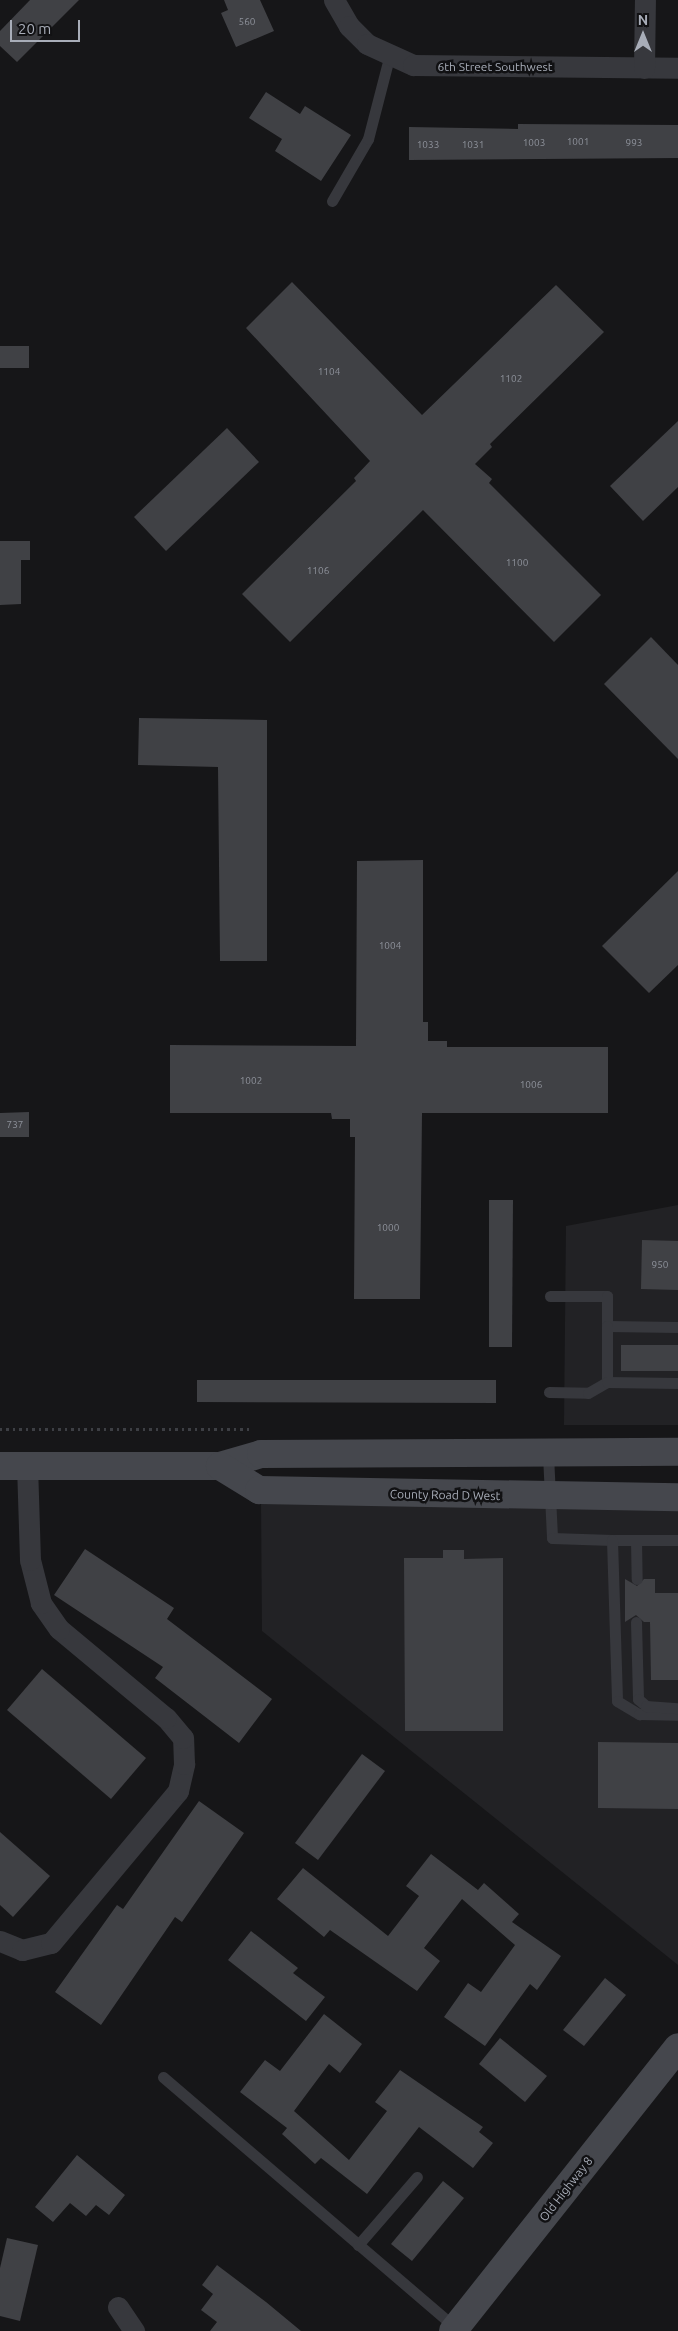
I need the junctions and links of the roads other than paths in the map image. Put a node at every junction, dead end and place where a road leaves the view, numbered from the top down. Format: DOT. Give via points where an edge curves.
graph roads {
  1 [pos="645,0"];
  2 [pos="334,2"];
  3 [pos="389,58"];
  4 [pos="644,68"];
  5 [pos="678,68"];
  6 [pos="332,201"];
  7 [pos="550,1296"];
  8 [pos="607,1326"];
  9 [pos="678,1327"];
  10 [pos="607,1382"];
  11 [pos="678,1383"];
  12 [pos="549,1392"];
  13 [pos="678,1452"];
  14 [pos="548,1455"];
  15 [pos="0,1466"];
  16 [pos="27,1466"];
  17 [pos="220,1466"];
  18 [pos="678,1497"];
  19 [pos="551,1498"];
  20 [pos="612,1540"];
  21 [pos="636,1540"];
  22 [pos="678,1540"];
  23 [pos="637,1579"];
  24 [pos="636,1622"];
  25 [pos="678,1708"];
  26 [pos="678,1715"];
  27 [pos="0,1940"];
  28 [pos="678,2047"];
  29 [pos="163,2077"];
  30 [pos="416,2177"];
  31 [pos="358,2245"];
  32 [pos="118,2307"];
  33 [pos="457,2330"];
  34 [pos="134,2331"];
  1 -- 4 [label="street"];
  2 -- 3 [label="street, 6th Street Southwest" via="355,32"];
  3 -- 4 [label="street, 6th Street Southwest" via="413,65 440,67"];
  3 -- 6 [label="lane" via="368,139"];
  4 -- 5 [label="street, 6th Street Southwest"];
  7 -- 8 [label="lane" via="607,1296"];
  8 -- 9 [label="lane"];
  8 -- 10 [label="lane"];
  10 -- 11 [label="lane"];
  10 -- 12 [label="lane" via="588,1393"];
  13 -- 14 [label="main road"];
  14 -- 17 [label="main road" via="261,1454"];
  14 -- 19 [label="lane"];
  15 -- 16 [label="main road"];
  16 -- 17 [label="main road"];
  16 -- 27 [label="street" via="30,1560 41,1602 59,1629 166,1718 183,1738 184,1764 178,1791 51,1944 22,1950"];
  17 -- 19 [label="main road, County Road D West" via="259,1490"];
  18 -- 19 [label="main road, County Road D West"];
  19 -- 20 [label="lane" via="552,1538"];
  20 -- 21 [label="lane"];
  20 -- 26 [label="lane" via="617,1701 639,1714"];
  21 -- 22 [label="lane"];
  21 -- 23 [label="lane"];
  24 -- 25 [label="lane" via="638,1699 646,1706"];
  28 -- 33 [label="main road, Old Highway 8"];
  29 -- 31 [label="lane"];
  30 -- 31 [label="lane"];
  31 -- 33 [label="lane"];
  32 -- 34 [label="street"];
}
